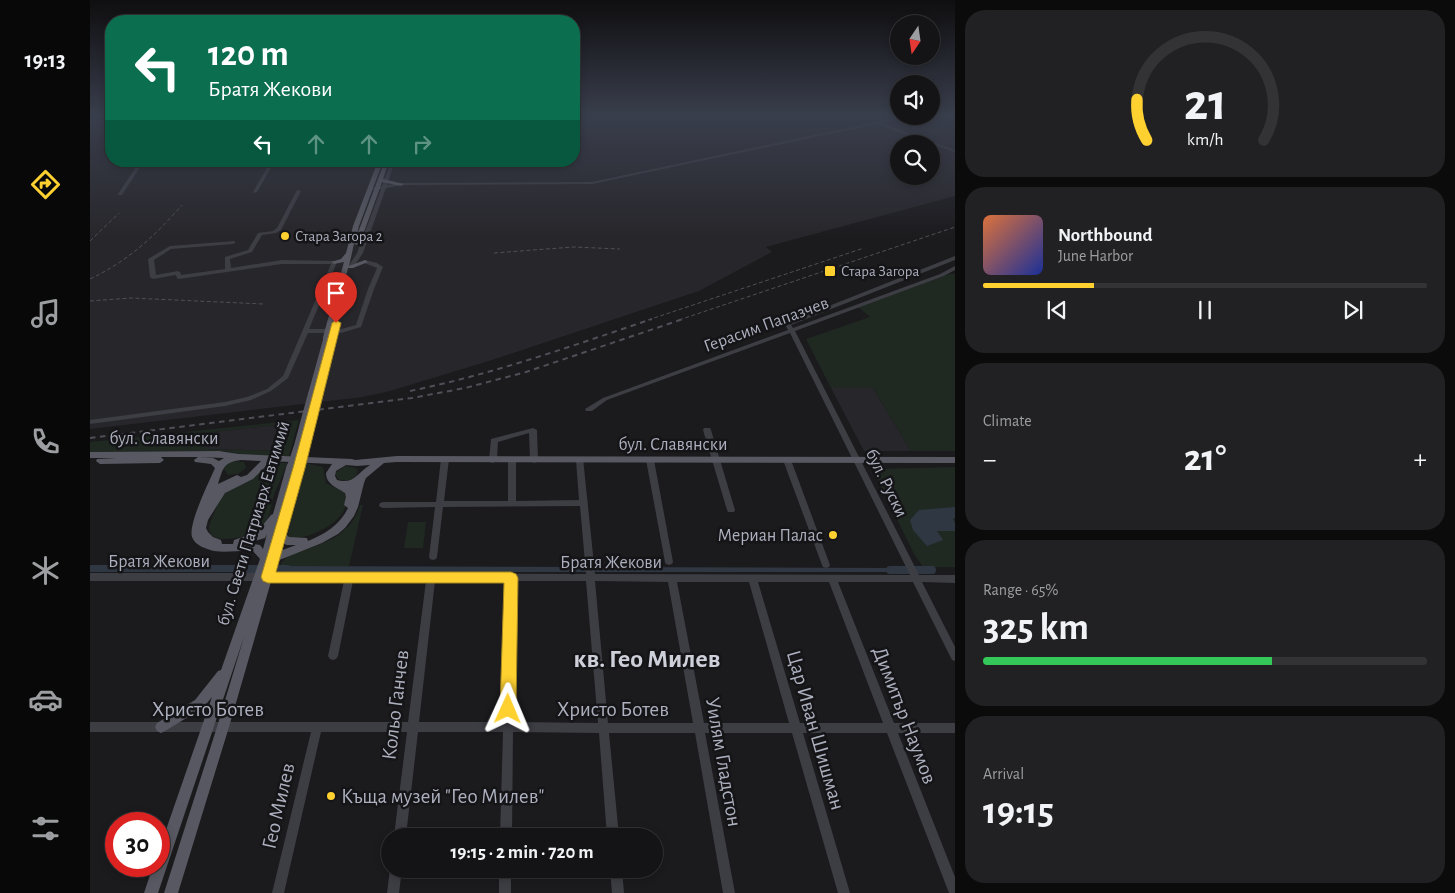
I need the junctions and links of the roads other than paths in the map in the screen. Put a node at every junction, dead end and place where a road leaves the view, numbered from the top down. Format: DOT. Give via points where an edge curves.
graph roads {
  1 [pos="722,156"];
  2 [pos="138,167"];
  3 [pos="270,167"];
  4 [pos="378,167"];
  5 [pos="386,167"];
  6 [pos="390,167"];
  7 [pos="383,183"];
  8 [pos="401,184"];
  9 [pos="369,189"];
  10 [pos="377,189"];
  11 [pos="299,191"];
  12 [pos="256,192"];
  13 [pos="120,194"];
  14 [pos="233,242"];
  15 [pos="349,253"];
  16 [pos="360,253"];
  17 [pos="955,258"];
  18 [pos="334,262"];
  19 [pos="365,262"];
  20 [pos="349,267"];
  21 [pos="955,267"];
  22 [pos="228,269"];
  23 [pos="930,269"];
  24 [pos="955,272"];
  25 [pos="942,275"];
  26 [pos="790,327"];
  27 [pos="305,331"];
  28 [pos="589,409"];
  29 [pos="90,422"];
  30 [pos="707,430"];
  31 [pos="90,455"];
  32 [pos="243,457"];
  33 [pos="276,459"];
  34 [pos="390,459"];
  35 [pos="445,459"];
  36 [pos="316,460"];
  37 [pos="493,460"];
  38 [pos="512,460"];
  39 [pos="534,460"];
  40 [pos="580,460"];
  41 [pos="650,460"];
  42 [pos="716,460"];
  43 [pos="787,460"];
  44 [pos="857,460"];
  45 [pos="955,460"];
  46 [pos="90,461"];
  47 [pos="265,462"];
  48 [pos="354,463"];
  49 [pos="295,468"];
  50 [pos="218,470"];
  51 [pos="331,470"];
  52 [pos="250,471"];
  53 [pos="361,476"];
  54 [pos="237,478"];
  55 [pos="338,484"];
  56 [pos="584,503"];
  57 [pos="282,504"];
  58 [pos="383,504"];
  59 [pos="439,504"];
  60 [pos="512,504"];
  61 [pos="731,510"];
  62 [pos="203,520"];
  63 [pos="280,535"];
  64 [pos="433,557"];
  65 [pos="669,562"];
  66 [pos="826,565"];
  67 [pos="266,567"];
  68 [pos="590,572"];
  69 [pos="90,577"];
  70 [pos="350,577"];
  71 [pos="431,578"];
  72 [pos="511,578"];
  73 [pos="672,578"];
  74 [pos="752,578"];
  75 [pos="832,578"];
  76 [pos="916,579"];
  77 [pos="955,579"];
  78 [pos="951,641"];
  79 [pos="333,656"];
  80 [pos="955,657"];
  81 [pos="227,669"];
  82 [pos="90,727"];
  83 [pos="161,727"];
  84 [pos="208,727"];
  85 [pos="223,727"];
  86 [pos="316,728"];
  87 [pos="413,728"];
  88 [pos="508,728"];
  89 [pos="604,728"];
  90 [pos="699,728"];
  91 [pos="795,728"];
  92 [pos="890,728"];
  93 [pos="955,728"];
  94 [pos="401,828"];
  95 [pos="506,828"];
  96 [pos="612,828"];
  97 [pos="395,878"];
  98 [pos="505,878"];
  99 [pos="617,878"];
  100 [pos="151,893"];
  101 [pos="171,893"];
  102 [pos="278,893"];
  103 [pos="393,893"];
  104 [pos="505,893"];
  105 [pos="618,893"];
  106 [pos="729,893"];
  107 [pos="844,893"];
  108 [pos="955,893"];
  1 -- 8 [label="street" via="592,183"];
  2 -- 13 [label="street"];
  3 -- 12 [label="street"];
  4 -- 9 [label="main road, бул. Свети Патриарх Евтимий"];
  5 -- 7 [label="main road, бул. Свети Патриарх Евтимий"];
  6 -- 7 [label="street"];
  7 -- 8 [label="main road"];
  7 -- 10 [label="main road, бул. Свети Патриарх Евтимий"];
  7 -- 16 [label="street"];
  9 -- 10 [label="street"];
  9 -- 15 [label="main road, бул. Свети Патриарх Евтимий"];
  10 -- 20 [label="main road, бул. Свети Патриарх Евтимий"];
  11 -- 22 [label="street" via="279,229 260,234 250,252 227,258"];
  14 -- 22 [label="street" via="170,248 151,259 154,277 178,273 179,277"];
  15 -- 18 [label="main road"];
  15 -- 20 [label="main road, бул. Свети Патриарх Евтимий"];
  16 -- 19 [label="main road" via="360,259"];
  16 -- 20 [label="street"];
  17 -- 23 [label="street, Герасим Папазчев"];
  18 -- 20 [label="main road"];
  18 -- 22 [label="street" via="282,262"];
  18 -- 27 [label="street"];
  19 -- 20 [label="main road"];
  19 -- 27 [label="street" via="380,267 359,326 345,330"];
  20 -- 49 [label="main road, бул. Свети Патриарх Евтимий, bridge"];
  21 -- 23 [label="street"];
  21 -- 25 [label="street, Герасим Папазчев"];
  23 -- 26 [label="street, Герасим Папазчев"];
  24 -- 25 [label="street"];
  25 -- 26 [label="street, Герасим Папазчев"];
  26 -- 28 [label="street, Герасим Папазчев" via="605,399"];
  26 -- 44 [label="street, бул. Руски"];
  27 -- 29 [label="street" via="286,376 269,390 249,399"];
  30 -- 42 [label="street"];
  31 -- 32 [label="main road, бул. Славянски" via="219,454"];
  32 -- 33 [label="main road, бул. Славянски"];
  32 -- 50 [label="main road" via="226,460"];
  32 -- 52 [label="main road" via="252,464"];
  33 -- 36 [label="main road, бул. Славянски"];
  33 -- 47 [label="main road, бул. Славянски"];
  34 -- 35 [label="main road, бул. Славянски"];
  34 -- 48 [label="main road, бул. Славянски"];
  34 -- 53 [label="main road, бул. Славянски"];
  35 -- 37 [label="main road, бул. Славянски"];
  35 -- 59 [label="street"];
  36 -- 48 [label="main road, бул. Славянски"];
  36 -- 51 [label="main road"];
  37 -- 38 [label="main road, бул. Славянски"];
  37 -- 39 [label="street" via="494,441 533,430"];
  38 -- 39 [label="main road, бул. Славянски"];
  38 -- 60 [label="street"];
  39 -- 40 [label="main road, бул. Славянски"];
  40 -- 41 [label="main road, бул. Славянски"];
  40 -- 56 [label="street"];
  41 -- 42 [label="main road, бул. Славянски"];
  41 -- 65 [label="street"];
  42 -- 43 [label="main road, бул. Славянски"];
  42 -- 61 [label="street"];
  43 -- 44 [label="main road, бул. Славянски"];
  43 -- 66 [label="street"];
  44 -- 45 [label="main road, бул. Славянски"];
  44 -- 76 [label="street, бул. Руски"];
  46 -- 50 [label="main road, бул. Славянски" via="205,460 213,461"];
  47 -- 52 [label="main road, бул. Славянски"];
  47 -- 62 [label="main road" via="250,478 220,492"];
  48 -- 51 [label="main road" via="340,463"];
  48 -- 53 [label="main road" via="362,467"];
  49 -- 57 [label="main road, бул. Свети Патриарх Евтимий"];
  49 -- 63 [label="main road, бул. Свети Патриарх Евтимий"];
  50 -- 54 [label="main road, бул. Славянски" via="224,478"];
  50 -- 67 [label="main road" via="196,524 198,539 213,547 256,548"];
  51 -- 55 [label="main road" via="330,478"];
  52 -- 54 [label="main road, бул. Славянски"];
  53 -- 55 [label="main road" via="350,484"];
  53 -- 67 [label="main road" via="354,506 340,527 321,540 291,549"];
  54 -- 62 [label="main road, бул. Славянски" via="216,490"];
  55 -- 63 [label="main road" via="347,488 351,497 345,514 334,526 314,538 297,542 287,541"];
  56 -- 60 [label="street"];
  56 -- 68 [label="street"];
  57 -- 62 [label="main road" via="265,532 244,542 210,540 201,529"];
  57 -- 67 [label="main road, бул. Свети Патриарх Евтимий"];
  58 -- 59 [label="street"];
  59 -- 60 [label="street"];
  59 -- 64 [label="street"];
  63 -- 67 [label="main road, бул. Свети Патриарх Евтимий"];
  67 -- 69 [label="street, Братя Жекови"];
  67 -- 70 [label="street, Братя Жекови"];
  67 -- 81 [label="main road, бул. Свети Патриарх Евтимий"];
  67 -- 85 [label="main road, бул. Свети Патриарх Евтимий"];
  68 -- 72 [label="street, Братя Жекови"];
  68 -- 73 [label="street, Братя Жекови"];
  68 -- 89 [label="street"];
  70 -- 71 [label="street, Братя Жекови"];
  70 -- 79 [label="street"];
  71 -- 72 [label="street, Братя Жекови"];
  71 -- 87 [label="street, Кольо Ганчев"];
  72 -- 88 [label="street"];
  73 -- 74 [label="street, Братя Жекови"];
  73 -- 90 [label="street, Уилям Гладстон"];
  74 -- 75 [label="street, Братя Жекови"];
  74 -- 91 [label="street, Цар Иван Шишман"];
  75 -- 76 [label="street, Братя Жекови"];
  75 -- 92 [label="street, Димитър Наумов"];
  76 -- 77 [label="street, Братя Жекови"];
  76 -- 78 [label="street, бул. Руски"];
  78 -- 80 [label="street, бул. Руски"];
  81 -- 83 [label="main road" via="198,704"];
  81 -- 84 [label="main road, бул. Свети Патриарх Евтимий"];
  82 -- 83 [label="street, Христо Ботев"];
  83 -- 84 [label="street, Христо Ботев"];
  84 -- 85 [label="street, Христо Ботев"];
  84 -- 100 [label="main road, бул. Свети Патриарх Евтимий"];
  85 -- 86 [label="street, Христо Ботев"];
  85 -- 101 [label="main road, бул. Свети Патриарх Евтимий"];
  86 -- 87 [label="street, Христо Ботев"];
  86 -- 102 [label="street, Гео Милев"];
  87 -- 88 [label="street, Христо Ботев"];
  87 -- 94 [label="street, Кольо Ганчев"];
  88 -- 89 [label="street, Христо Ботев"];
  88 -- 95 [label="street"];
  89 -- 90 [label="street, Христо Ботев"];
  89 -- 96 [label="street"];
  90 -- 91 [label="street, Христо Ботев"];
  90 -- 106 [label="street, Уилям Гладстон"];
  91 -- 92 [label="street, Христо Ботев"];
  91 -- 107 [label="street, Цар Иван Шишман"];
  92 -- 93 [label="street, Христо Ботев"];
  92 -- 108 [label="street, Димитър Наумов"];
  97 -- 103 [label="street"];
  98 -- 104 [label="street"];
  99 -- 105 [label="street"];
}
